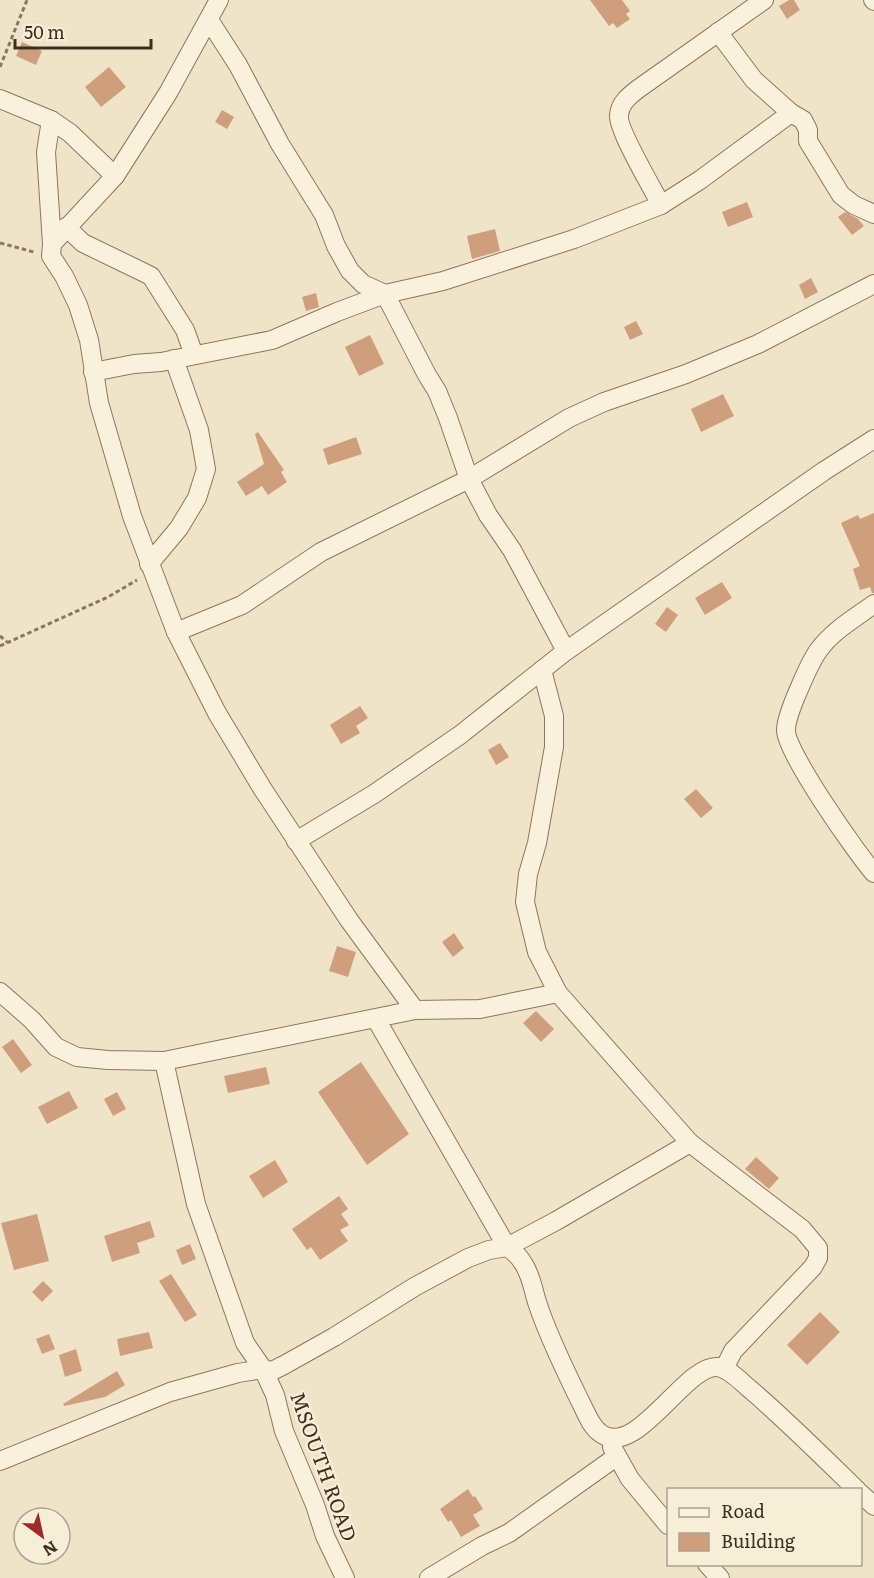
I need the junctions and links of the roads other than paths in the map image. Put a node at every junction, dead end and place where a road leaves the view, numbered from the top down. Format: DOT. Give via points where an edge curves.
graph roads {
  1 [pos="219,0"];
  2 [pos="764,0"];
  3 [pos="209,20"];
  4 [pos="718,32"];
  5 [pos="0,99"];
  6 [pos="791,113"];
  7 [pos="51,120"];
  8 [pos="115,176"];
  9 [pos="661,205"];
  10 [pos="874,214"];
  11 [pos="66,227"];
  12 [pos="51,250"];
  13 [pos="874,284"];
  14 [pos="385,294"];
  15 [pos="194,355"];
  16 [pos="174,359"];
  17 [pos="93,372"];
  18 [pos="874,439"];
  19 [pos="469,479"];
  20 [pos="150,568"];
  21 [pos="874,604"];
  22 [pos="176,632"];
  23 [pos="566,651"];
  24 [pos="542,670"];
  25 [pos="296,841"];
  26 [pos="874,873"];
  27 [pos="0,992"];
  28 [pos="558,993"];
  29 [pos="415,1010"];
  30 [pos="376,1019"];
  31 [pos="164,1061"];
  32 [pos="690,1143"];
  33 [pos="507,1247"];
  34 [pos="262,1369"];
  35 [pos="724,1369"];
  36 [pos="608,1437"];
  37 [pos="616,1457"];
  38 [pos="0,1461"];
  39 [pos="855,1488"];
  40 [pos="862,1494"];
  41 [pos="874,1506"];
  42 [pos="667,1523"];
  43 [pos="709,1566"];
  44 [pos="345,1578"];
  45 [pos="429,1578"];
  46 [pos="720,1578"];
  1 -- 3 [label="street"];
  2 -- 4 [label="street"];
  3 -- 8 [label="street"];
  3 -- 14 [label="street" via="324,215 350,271 363,284"];
  4 -- 6 [label="street" via="754,80"];
  4 -- 9 [label="street" via="638,89 624,101 618,116"];
  5 -- 7 [label="street"];
  6 -- 9 [label="street"];
  6 -- 10 [label="street" via="806,124 808,141 841,195"];
  7 -- 8 [label="street"];
  7 -- 12 [label="street" via="46,152"];
  8 -- 11 [label="street"];
  9 -- 14 [label="street" via="574,239 443,281"];
  11 -- 12 [label="street"];
  11 -- 15 [label="street" via="83,243 152,276 185,330"];
  12 -- 17 [label="street" via="78,305 89,340"];
  13 -- 19 [label="street" via="758,344 568,418"];
  14 -- 15 [label="street" via="272,340"];
  14 -- 19 [label="street" via="437,391"];
  15 -- 16 [label="street"];
  16 -- 17 [label="street"];
  16 -- 20 [label="street" via="200,430 206,469 185,518"];
  17 -- 20 [label="street" via="113,457"];
  18 -- 23 [label="street"];
  19 -- 22 [label="street" via="321,552 242,605"];
  19 -- 23 [label="street"];
  20 -- 22 [label="street"];
  21 -- 26 [label="street" via="819,649 793,703 785,732 800,764"];
  22 -- 25 [label="street" via="217,713"];
  23 -- 24 [label="street"];
  24 -- 25 [label="street" via="460,735"];
  24 -- 28 [label="street" via="554,716 554,747 525,903 537,952"];
  25 -- 29 [label="street"];
  27 -- 31 [label="street" via="56,1047 77,1057"];
  28 -- 29 [label="street" via="480,1009"];
  28 -- 32 [label="street"];
  29 -- 30 [label="street"];
  30 -- 31 [label="street"];
  30 -- 33 [label="street"];
  31 -- 34 [label="street, MSOUTH ROAD" via="196,1204 245,1343"];
  32 -- 33 [label="street"];
  32 -- 35 [label="street" via="802,1229 818,1248 813,1267 733,1352"];
  33 -- 34 [label="street" via="468,1258 285,1365 272,1371"];
  33 -- 36 [label="street" via="530,1276 538,1306 588,1416 597,1431"];
  34 -- 38 [label="street" via="170,1392"];
  34 -- 44 [label="street, MSOUTH ROAD" via="325,1536"];
  35 -- 36 [label="street" via="715,1366 704,1371 634,1431 619,1438"];
  35 -- 39 [label="street" via="773,1409"];
  36 -- 37 [label="street"];
  37 -- 42 [label="street"];
  37 -- 45 [label="street" via="509,1533"];
  40 -- 41 [label="street"];
  43 -- 46 [label="street"];
}
